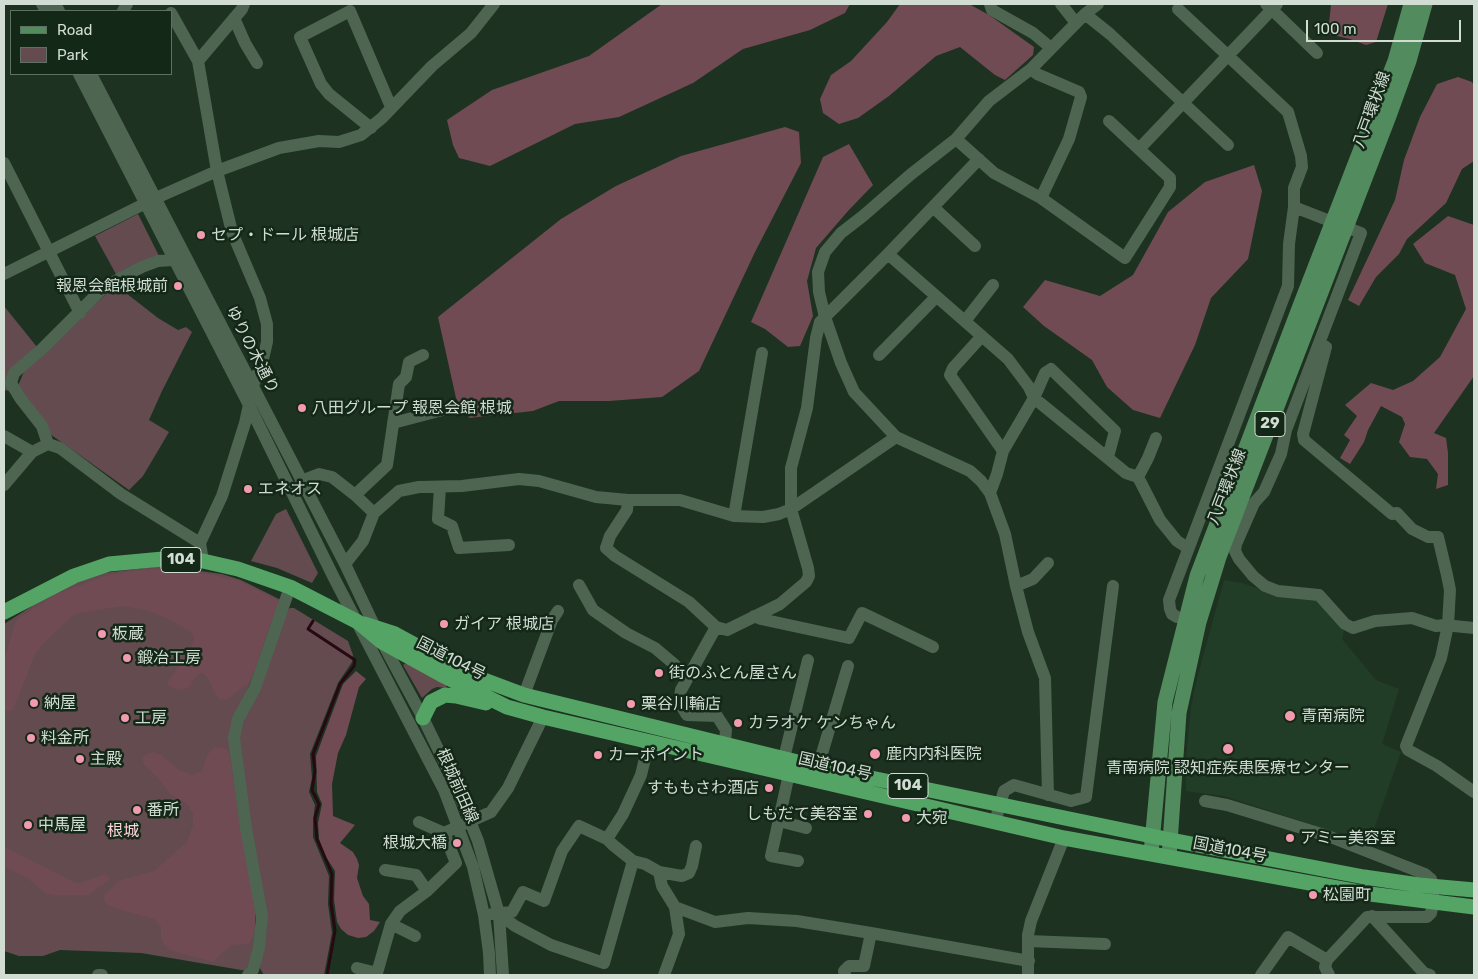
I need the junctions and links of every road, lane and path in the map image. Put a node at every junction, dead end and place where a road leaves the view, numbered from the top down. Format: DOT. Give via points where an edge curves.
graph roads {
  1 [pos="244,4"];
  2 [pos="494,4"];
  3 [pos="990,4"];
  4 [pos="1061,4"];
  5 [pos="1098,4"];
  6 [pos="1411,4"];
  7 [pos="1425,4"];
  8 [pos="1271,6"];
  9 [pos="1178,9"];
  10 [pos="172,14"];
  11 [pos="234,18"];
  12 [pos="1080,18"];
  13 [pos="1051,48"];
  14 [pos="1317,53"];
  15 [pos="1227,55"];
  16 [pos="198,61"];
  17 [pos="258,63"];
  18 [pos="1031,69"];
  19 [pos="80,75"];
  20 [pos="91,75"];
  21 [pos="1183,102"];
  22 [pos="391,107"];
  23 [pos="1110,121"];
  24 [pos="371,128"];
  25 [pos="956,139"];
  26 [pos="1228,145"];
  27 [pos="1139,149"];
  28 [pos="979,159"];
  29 [pos="4,163"];
  30 [pos="217,172"];
  31 [pos="1041,198"];
  32 [pos="150,200"];
  33 [pos="933,207"];
  34 [pos="1294,207"];
  35 [pos="975,246"];
  36 [pos="48,251"];
  37 [pos="888,254"];
  38 [pos="173,260"];
  39 [pos="5,270"];
  40 [pos="993,285"];
  41 [pos="936,296"];
  42 [pos="80,312"];
  43 [pos="825,317"];
  44 [pos="964,321"];
  45 [pos="982,336"];
  46 [pos="1320,343"];
  47 [pos="762,353"];
  48 [pos="422,355"];
  49 [pos="879,355"];
  50 [pos="253,386"];
  51 [pos="1034,398"];
  52 [pos="250,407"];
  53 [pos="454,407"];
  54 [pos="393,423"];
  55 [pos="4,436"];
  56 [pos="896,437"];
  57 [pos="1156,438"];
  58 [pos="48,444"];
  59 [pos="1255,444"];
  60 [pos="1003,451"];
  61 [pos="32,452"];
  62 [pos="1281,454"];
  63 [pos="1108,457"];
  64 [pos="1138,477"];
  65 [pos="301,480"];
  66 [pos="4,485"];
  67 [pos="440,487"];
  68 [pos="990,493"];
  69 [pos="355,495"];
  70 [pos="628,500"];
  71 [pos="791,509"];
  72 [pos="374,513"];
  73 [pos="734,516"];
  74 [pos="200,543"];
  75 [pos="509,545"];
  76 [pos="1188,548"];
  77 [pos="203,561"];
  78 [pos="1048,563"];
  79 [pos="344,564"];
  80 [pos="580,585"];
  81 [pos="1016,586"];
  82 [pos="1113,586"];
  83 [pos="290,587"];
  84 [pos="558,611"];
  85 [pos="4,612"];
  86 [pos="754,616"];
  87 [pos="1192,621"];
  88 [pos="358,622"];
  89 [pos="1448,625"];
  90 [pos="375,627"];
  91 [pos="716,627"];
  92 [pos="1474,628"];
  93 [pos="382,642"];
  94 [pos="933,647"];
  95 [pos="808,660"];
  96 [pos="848,666"];
  97 [pos="687,678"];
  98 [pos="524,695"];
  99 [pos="508,707"];
  100 [pos="543,717"];
  101 [pos="423,718"];
  102 [pos="649,742"];
  103 [pos="725,744"];
  104 [pos="784,758"];
  105 [pos="723,760"];
  106 [pos="818,767"];
  107 [pos="788,774"];
  108 [pos="1474,792"];
  109 [pos="1048,795"];
  110 [pos="1205,801"];
  111 [pos="1000,805"];
  112 [pos="779,821"];
  113 [pos="420,822"];
  114 [pos="995,822"];
  115 [pos="806,828"];
  116 [pos="446,832"];
  117 [pos="1153,836"];
  118 [pos="1064,838"];
  119 [pos="607,839"];
  120 [pos="1171,840"];
  121 [pos="696,846"];
  122 [pos="1151,853"];
  123 [pos="1169,856"];
  124 [pos="633,861"];
  125 [pos="798,861"];
  126 [pos="385,870"];
  127 [pos="660,872"];
  128 [pos="1433,886"];
  129 [pos="1474,890"];
  130 [pos="428,891"];
  131 [pos="1433,903"];
  132 [pos="675,907"];
  133 [pos="1474,907"];
  134 [pos="499,914"];
  135 [pos="484,915"];
  136 [pos="1372,916"];
  137 [pos="391,924"];
  138 [pos="871,932"];
  139 [pos="415,936"];
  140 [pos="1028,942"];
  141 [pos="1105,944"];
  142 [pos="1327,960"];
  143 [pos="1028,961"];
  144 [pos="357,968"];
  145 [pos="603,969"];
  146 [pos="253,973"];
  147 [pos="98,975"];
  148 [pos="102,975"];
  149 [pos="490,975"];
  150 [pos="503,975"];
  151 [pos="664,975"];
  152 [pos="845,975"];
  153 [pos="1028,975"];
  154 [pos="1261,975"];
  155 [pos="1329,975"];
  156 [pos="1430,975"];
  1 -- 11 [label="street"];
  2 -- 22 [label="street" via="471,33"];
  3 -- 13 [label="street" via="992,10 1033,33"];
  4 -- 12 [label="street"];
  5 -- 12 [label="street"];
  6 -- 59 [label="main road, 八戸環状線 / 29" via="1395,61"];
  7 -- 59 [label="main road, 八戸環状線 / 29" via="1389,116"];
  8 -- 14 [label="street"];
  8 -- 15 [label="street"];
  9 -- 15 [label="street"];
  10 -- 16 [label="street"];
  11 -- 16 [label="street"];
  11 -- 17 [label="street"];
  12 -- 13 [label="street"];
  12 -- 21 [label="street" via="1110,34"];
  13 -- 18 [label="street"];
  15 -- 21 [label="street"];
  15 -- 34 [label="street" via="1288,112 1302,167 1294,188"];
  16 -- 30 [label="street"];
  18 -- 25 [label="street" via="989,101"];
  18 -- 31 [label="street" via="1080,92 1081,97 1069,139"];
  19 -- 32 [label="street, ゆりの木通り"];
  20 -- 32 [label="street, ゆりの木通り"];
  21 -- 26 [label="street"];
  21 -- 27 [label="street"];
  22 -- 24 [label="street"];
  22 -- 24 [label="street" via="350,11 300,37 329,94"];
  23 -- 27 [label="street"];
  24 -- 30 [label="street" via="339,142 319,141 279,148"];
  25 -- 28 [label="street"];
  25 -- 43 [label="street" via="841,233 825,252 818,272"];
  27 -- 31 [label="street" via="1170,178 1170,187 1125,258"];
  28 -- 31 [label="street" via="994,173"];
  28 -- 33 [label="street"];
  29 -- 36 [label="street"];
  30 -- 32 [label="street"];
  30 -- 50 [label="street" via="232,232 260,298 267,324 267,342"];
  32 -- 36 [label="street"];
  32 -- 38 [label="street, ゆりの木通り"];
  32 -- 50 [label="street, ゆりの木通り"];
  33 -- 35 [label="street"];
  33 -- 37 [label="street"];
  34 -- 46 [label="street" via="1361,233"];
  34 -- 76 [label="street" via="1288,244 1288,286"];
  36 -- 39 [label="street"];
  36 -- 42 [label="street"];
  37 -- 41 [label="street"];
  37 -- 43 [label="street"];
  38 -- 42 [label="street" via="158,261 123,276 104,288"];
  38 -- 52 [label="street, ゆりの木通り"];
  40 -- 44 [label="street"];
  41 -- 44 [label="street"];
  41 -- 49 [label="street"];
  42 -- 58 [label="street" via="14,373 11,383 42,426"];
  43 -- 56 [label="street" via="854,392"];
  43 -- 71 [label="street" via="820,322 816,338 807,408 792,468"];
  44 -- 45 [label="street"];
  45 -- 51 [label="street" via="1008,359"];
  45 -- 60 [label="street" via="952,368 950,375"];
  46 -- 62 [label="street" via="1286,430"];
  46 -- 89 [label="street" via="1326,348 1304,440 1392,514 1397,513 1412,530 1428,537 1438,537 1450,590"];
  47 -- 73 [label="street"];
  48 -- 54 [label="street" via="409,362 406,377 399,384"];
  50 -- 52 [label="street"];
  50 -- 65 [label="street, ゆりの木通り"];
  51 -- 60 [label="street"];
  51 -- 63 [label="street"];
  51 -- 63 [label="street" via="1045,373 1051,369 1115,431"];
  52 -- 74 [label="street" via="222,496"];
  52 -- 88 [label="street, ゆりの木通り"];
  53 -- 54 [label="street"];
  54 -- 69 [label="street" via="387,465"];
  55 -- 61 [label="street"];
  56 -- 68 [label="street" via="970,471"];
  56 -- 71 [label="street"];
  57 -- 64 [label="street"];
  58 -- 61 [label="street"];
  58 -- 74 [label="street" via="60,448 121,494"];
  59 -- 62 [label="street"];
  59 -- 87 [label="main road, 八戸環状線 / 29" via="1210,541"];
  60 -- 68 [label="street"];
  61 -- 66 [label="street"];
  62 -- 89 [label="street" via="1236,544 1239,559 1254,576 1265,586 1278,590 1319,595 1345,624 1353,628 1375,621 1412,618 1436,626"];
  63 -- 64 [label="street" via="1126,473"];
  64 -- 76 [label="street" via="1160,520 1177,541"];
  65 -- 69 [label="street" via="326,475"];
  65 -- 79 [label="street, ゆりの木通り"];
  67 -- 70 [label="street" via="525,480 596,497"];
  67 -- 72 [label="street" via="399,491"];
  67 -- 75 [label="street" via="438,520 452,526 459,548"];
  68 -- 81 [label="street" via="1005,534"];
  69 -- 72 [label="street"];
  70 -- 73 [label="street" via="680,500"];
  70 -- 91 [label="street" via="627,510 606,548 689,602"];
  71 -- 73 [label="street" via="764,517"];
  71 -- 86 [label="street" via="809,576 780,604"];
  72 -- 79 [label="street" via="363,541"];
  74 -- 77 [label="street"];
  76 -- 87 [label="street" via="1169,600 1172,614"];
  77 -- 83 [label="highway, 国道104号 / 104"];
  77 -- 85 [label="highway, 国道104号 / 104" via="163,559 109,564 74,576"];
  78 -- 81 [label="street" via="1033,579"];
  79 -- 90 [label="street, ゆりの木通り"];
  80 -- 97 [label="street" via="593,610 655,648"];
  81 -- 109 [label="street" via="1045,678"];
  82 -- 109 [label="street" via="1086,797 1071,801"];
  83 -- 88 [label="highway, 国道104号 / 104"];
  83 -- 146 [label="street" via="255,688 238,719 234,738 262,916"];
  84 -- 98 [label="street"];
  86 -- 91 [label="street" via="727,630"];
  86 -- 94 [label="street" via="848,638 862,613"];
  87 -- 117 [label="main road, 八戸環状線 / 29" via="1165,702"];
  87 -- 120 [label="main road, 八戸環状線 / 29" via="1180,713"];
  88 -- 90 [label="highway, 国道104号 / 104"];
  88 -- 93 [label="highway, 国道104号 / 104"];
  88 -- 135 [label="street, 根城前田線" via="444,790 474,867"];
  89 -- 92 [label="street"];
  89 -- 108 [label="street" via="1440,658 1406,746"];
  90 -- 93 [label="street, ゆりの木通り"];
  90 -- 98 [label="highway, 国道104号 / 104" via="395,634 469,673"];
  91 -- 97 [label="street"];
  93 -- 99 [label="highway, 国道104号 / 104"];
  93 -- 101 [label="street, 根城前田線"];
  95 -- 104 [label="street"];
  96 -- 106 [label="street"];
  97 -- 103 [label="street" via="678,702 687,715 717,716 726,730"];
  98 -- 103 [label="highway, 国道104号 / 104"];
  99 -- 100 [label="highway, 国道104号 / 104"];
  99 -- 101 [label="highway" via="445,695 431,702"];
  100 -- 102 [label="highway, 国道104号 / 104"];
  100 -- 116 [label="street" via="508,788 491,812"];
  101 -- 134 [label="street, 根城前田線" via="456,784 478,841"];
  102 -- 105 [label="highway, 国道104号 / 104"];
  102 -- 119 [label="street" via="641,775"];
  103 -- 104 [label="highway, 国道104号 / 104"];
  103 -- 105 [label="street"];
  104 -- 106 [label="highway, 国道104号 / 104"];
  105 -- 107 [label="highway, 国道104号 / 104"];
  106 -- 111 [label="highway, 国道104号 / 104"];
  107 -- 112 [label="street"];
  107 -- 114 [label="highway, 国道104号 / 104"];
  109 -- 111 [label="street" via="1014,785 1004,791"];
  110 -- 128 [label="street" via="1227,804 1328,836 1425,874"];
  111 -- 114 [label="street"];
  111 -- 117 [label="highway, 国道104号 / 104"];
  112 -- 115 [label="street"];
  112 -- 125 [label="street" via="771,856"];
  113 -- 116 [label="street"];
  114 -- 118 [label="highway, 国道104号 / 104"];
  116 -- 130 [label="street" via="456,863"];
  117 -- 120 [label="highway, 国道104号 / 104"];
  117 -- 122 [label="main road, 八戸環状線 / 29"];
  118 -- 122 [label="highway, 国道104号 / 104"];
  118 -- 140 [label="street" via="1031,921"];
  119 -- 124 [label="street"];
  119 -- 134 [label="street" via="579,826 562,851 544,901 523,892 512,912"];
  120 -- 123 [label="main road, 八戸環状線 / 29"];
  120 -- 128 [label="highway, 国道104号 / 104"];
  121 -- 127 [label="street" via="689,873 682,876"];
  122 -- 123 [label="highway, 国道104号 / 104"];
  123 -- 131 [label="highway, 国道104号 / 104"];
  124 -- 127 [label="street"];
  124 -- 145 [label="street"];
  126 -- 130 [label="street" via="416,875"];
  127 -- 132 [label="street" via="662,886"];
  128 -- 129 [label="highway, 国道104号 / 104"];
  128 -- 131 [label="street"];
  130 -- 137 [label="street" via="400,911"];
  131 -- 133 [label="highway, 国道104号 / 104"];
  131 -- 136 [label="street" via="1427,917"];
  132 -- 138 [label="street" via="716,922 748,918 797,921"];
  132 -- 151 [label="street" via="679,934"];
  134 -- 135 [label="street"];
  134 -- 145 [label="street" via="515,926"];
  134 -- 150 [label="street, 根城前田線"];
  135 -- 149 [label="street, 根城前田線"];
  136 -- 142 [label="street" via="1366,917"];
  136 -- 156 [label="street" via="1424,973"];
  137 -- 139 [label="street"];
  137 -- 144 [label="street" via="377,973"];
  138 -- 143 [label="street"];
  138 -- 152 [label="street" via="864,966 849,966 844,971"];
  140 -- 141 [label="street"];
  140 -- 143 [label="street"];
  142 -- 154 [label="street" via="1288,937"];
  142 -- 155 [label="street" via="1325,967"];
  143 -- 153 [label="street"];
  147 -- 148 [label="street"];
}
